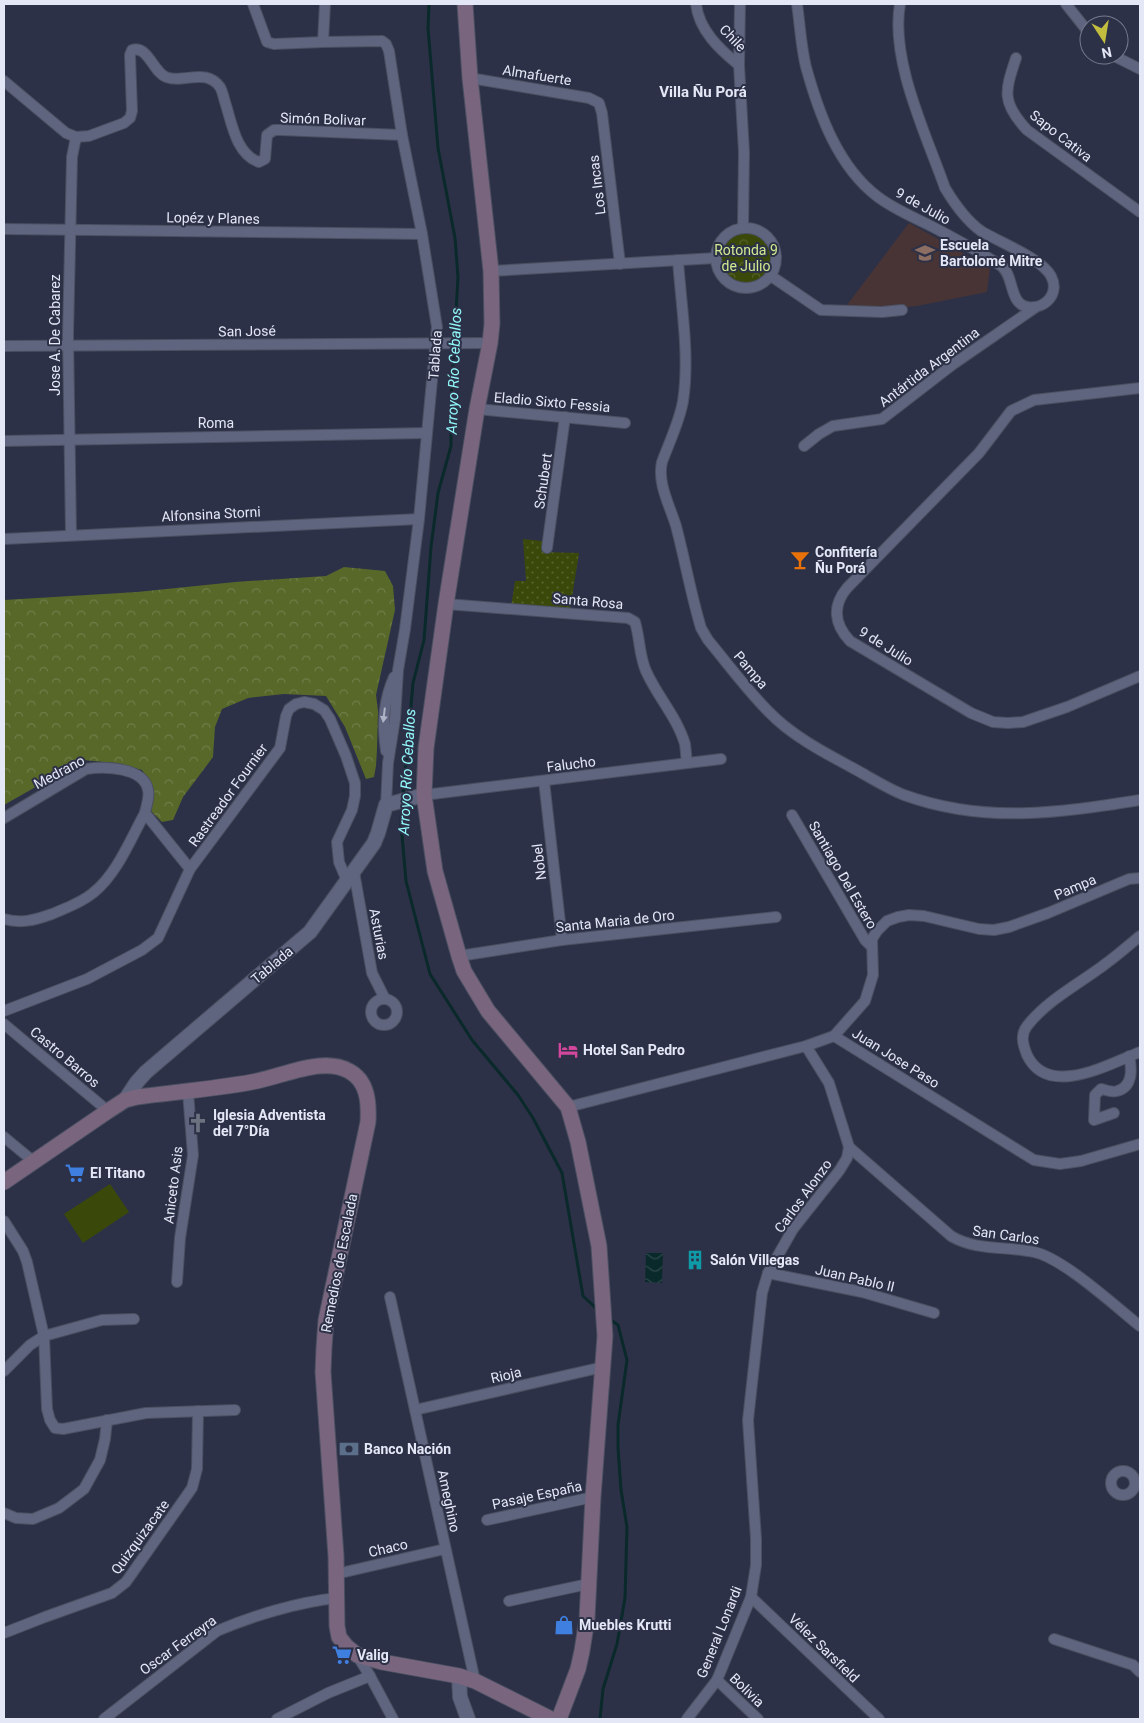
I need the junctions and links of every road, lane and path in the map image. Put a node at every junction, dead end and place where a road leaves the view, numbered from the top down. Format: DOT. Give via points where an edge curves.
graph roads {
  1 [pos="253,4"];
  2 [pos="325,4"];
  3 [pos="466,4"];
  4 [pos="696,4"];
  5 [pos="740,4"];
  6 [pos="797,4"];
  7 [pos="900,4"];
  8 [pos="1066,4"];
  9 [pos="1079,20"];
  10 [pos="323,42"];
  11 [pos="1016,58"];
  12 [pos="739,64"];
  13 [pos="470,78"];
  14 [pos="4,82"];
  15 [pos="598,103"];
  16 [pos="402,135"];
  17 [pos="76,137"];
  18 [pos="1140,212"];
  19 [pos="743,228"];
  20 [pos="4,229"];
  21 [pos="69,230"];
  22 [pos="422,234"];
  23 [pos="716,258"];
  24 [pos="678,260"];
  25 [pos="620,264"];
  26 [pos="491,271"];
  27 [pos="771,276"];
  28 [pos="1036,307"];
  29 [pos="902,310"];
  30 [pos="440,343"];
  31 [pos="490,343"];
  32 [pos="4,346"];
  33 [pos="68,346"];
  34 [pos="1140,388"];
  35 [pos="477,409"];
  36 [pos="565,417"];
  37 [pos="625,423"];
  38 [pos="428,433"];
  39 [pos="69,440"];
  40 [pos="4,441"];
  41 [pos="804,446"];
  42 [pos="420,519"];
  43 [pos="71,534"];
  44 [pos="4,538"];
  45 [pos="547,548"];
  46 [pos="446,604"];
  47 [pos="1140,676"];
  48 [pos="721,759"];
  49 [pos="687,763"];
  50 [pos="544,781"];
  51 [pos="417,796"];
  52 [pos="1140,800"];
  53 [pos="390,804"];
  54 [pos="145,813"];
  55 [pos="792,815"];
  56 [pos="4,818"];
  57 [pos="190,868"];
  58 [pos="350,876"];
  59 [pos="1140,878"];
  60 [pos="776,917"];
  61 [pos="4,919"];
  62 [pos="1140,936"];
  63 [pos="562,940"];
  64 [pos="871,946"];
  65 [pos="458,956"];
  66 [pos="385,998"];
  67 [pos="4,1011"];
  68 [pos="4,1024"];
  69 [pos="834,1036"];
  70 [pos="806,1046"];
  71 [pos="1140,1052"];
  72 [pos="1129,1056"];
  73 [pos="188,1092"];
  74 [pos="126,1100"];
  75 [pos="568,1106"];
  76 [pos="108,1111"];
  77 [pos="1114,1113"];
  78 [pos="4,1138"];
  79 [pos="1140,1144"];
  80 [pos="849,1147"];
  81 [pos="33,1161"];
  82 [pos="4,1182"];
  83 [pos="4,1222"];
  84 [pos="768,1273"];
  85 [pos="177,1282"];
  86 [pos="390,1297"];
  87 [pos="934,1313"];
  88 [pos="134,1319"];
  89 [pos="1140,1326"];
  90 [pos="44,1336"];
  91 [pos="603,1367"];
  92 [pos="4,1371"];
  93 [pos="235,1410"];
  94 [pos="415,1410"];
  95 [pos="198,1411"];
  96 [pos="107,1420"];
  97 [pos="753,1486"];
  98 [pos="593,1497"];
  99 [pos="4,1513"];
  100 [pos="487,1520"];
  101 [pos="445,1549"];
  102 [pos="336,1574"];
  103 [pos="588,1584"];
  104 [pos="750,1597"];
  105 [pos="336,1598"];
  106 [pos="509,1601"];
  107 [pos="4,1634"];
  108 [pos="1054,1639"];
  109 [pos="356,1655"];
  110 [pos="1140,1672"];
  111 [pos="370,1676"];
  112 [pos="459,1676"];
  113 [pos="717,1680"];
  114 [pos="475,1681"];
  115 [pos="104,1719"];
  116 [pos="277,1719"];
  117 [pos="393,1719"];
  118 [pos="468,1719"];
  119 [pos="551,1719"];
  120 [pos="559,1719"];
  121 [pos="687,1719"];
  122 [pos="758,1719"];
  123 [pos="878,1719"];
  1 -- 10 [label="street" via="267,42"];
  2 -- 10 [label="street"];
  3 -- 13 [label="main road"];
  4 -- 12 [label="street, Chile" via="702,24 713,41"];
  5 -- 12 [label="street"];
  6 -- 28 [label="street, 9 de Julio" via="806,66 828,132 859,180 903,212 1003,267 1008,272 1017,300 1024,306"];
  7 -- 28 [label="street, 9 de Julio" via="898,34 908,83 946,188 980,230 1030,258 1050,274 1052,293 1048,301"];
  8 -- 9 [label="street"];
  10 -- 16 [label="street, Tablada" via="382,41 386,44"];
  11 -- 18 [label="street, Sapo Cativa" via="1007,96 1014,116 1027,130"];
  12 -- 19 [label="street" via="744,152"];
  13 -- 15 [label="street, Almafuerte" via="589,98"];
  13 -- 26 [label="main road"];
  14 -- 17 [label="street" via="66,133"];
  15 -- 25 [label="street, Los Incas" via="602,112"];
  16 -- 17 [label="street, Simón Bolivar" via="274,130 267,136 265,159 259,162 252,160 235,135 220,87 201,76 166,77 137,48 130,55 130,118 89,136"];
  16 -- 22 [label="street, Tablada"];
  17 -- 21 [label="street, Jose A. De Cabarez"];
  19 -- 23 [label="street" via="726,235 720,242"];
  19 -- 27 [label="street" via="762,232 775,247 776,267"];
  20 -- 21 [label="street, Lopéz y Planes"];
  21 -- 22 [label="street, Lopéz y Planes"];
  21 -- 33 [label="street, Jose A. De Cabarez"];
  22 -- 30 [label="street, Tablada"];
  23 -- 24 [label="street"];
  23 -- 27 [label="street" via="723,278 738,288 757,287"];
  24 -- 25 [label="street"];
  24 -- 52 [label="street, Pampa" via="685,381 683,403 662,462 661,479 701,628 769,713 839,761 902,794 932,804 1000,814 1042,814"];
  25 -- 26 [label="street"];
  26 -- 31 [label="main road"];
  27 -- 29 [label="street" via="821,310"];
  28 -- 41 [label="street, Antártida Argentina" via="882,419 833,426"];
  30 -- 31 [label="street, San José"];
  30 -- 33 [label="street, San José"];
  30 -- 38 [label="street, Tablada"];
  31 -- 35 [label="main road"];
  32 -- 33 [label="street, San José"];
  33 -- 39 [label="street, Jose A. De Cabarez"];
  34 -- 47 [label="street, 9 de Julio" via="1034,400 1011,411 979,453 837,602 840,630 850,641 964,710 993,722 1023,722"];
  35 -- 36 [label="street, Eladio Sixto Fessia"];
  35 -- 46 [label="main road"];
  36 -- 37 [label="street, Eladio Sixto Fessia"];
  36 -- 45 [label="street, Schubert"];
  38 -- 39 [label="street, Roma"];
  38 -- 42 [label="street, Tablada"];
  39 -- 40 [label="street, Roma"];
  39 -- 43 [label="street, Jose A. De Cabarez"];
  42 -- 43 [label="street, Alfonsina Storni"];
  42 -- 53 [label="street, Tablada" via="388,763"];
  43 -- 44 [label="street, Alfonsina Storni"];
  46 -- 49 [label="street, Santa Rosa" via="628,618 635,622 644,665 676,723 685,744"];
  46 -- 51 [label="main road"];
  48 -- 49 [label="street, Falucho"];
  49 -- 50 [label="street, Falucho"];
  50 -- 51 [label="street, Falucho"];
  50 -- 63 [label="street, Nobel"];
  51 -- 53 [label="street"];
  51 -- 65 [label="main road"];
  53 -- 58 [label="street, Tablada" via="378,833"];
  54 -- 56 [label="street, Medrano" via="146,784 126,770 95,768 86,770"];
  54 -- 57 [label="street"];
  54 -- 61 [label="street" via="117,862 92,894 77,904 36,920 18,922"];
  55 -- 64 [label="street, Santiago Del Estero"];
  57 -- 58 [label="street, Rastreador Fournier" via="280,748 289,709 304,702 324,710 330,719 355,783 352,810 337,842 339,862"];
  57 -- 67 [label="street, Rastreador Fournier" via="154,943 87,979"];
  58 -- 66 [label="street, Asturias" via="372,973"];
  58 -- 74 [label="street, Tablada" via="310,932 146,1072"];
  59 -- 64 [label="street, Pampa" via="1129,879 1010,928 979,930 924,916 898,916 877,931"];
  60 -- 63 [label="street, Santa Maria de Oro"];
  62 -- 72 [label="street" via="1042,1011 1026,1028 1022,1040 1035,1066 1050,1076 1065,1077 1087,1072"];
  63 -- 65 [label="street, Santa Maria de Oro"];
  64 -- 69 [label="street" via="873,975 864,1001"];
  65 -- 75 [label="main road" via="488,1011"];
  68 -- 76 [label="street, Castro Barros"];
  69 -- 70 [label="street, Juan Jose Paso"];
  69 -- 79 [label="street, Juan Jose Paso" via="1034,1160 1060,1164 1081,1161"];
  70 -- 75 [label="street, Juan Jose Paso"];
  70 -- 80 [label="street" via="829,1083"];
  71 -- 72 [label="street"];
  72 -- 77 [label="street" via="1131,1078 1126,1087 1116,1092 1101,1090 1095,1095 1094,1120"];
  73 -- 74 [label="main road, Remedios de Escalada"];
  73 -- 85 [label="street, Aniceto Asis" via="193,1155 180,1238"];
  73 -- 102 [label="main road, Remedios de Escalada" via="259,1081 318,1066 335,1066 350,1071 366,1092 369,1104 365,1140 326,1320 324,1348"];
  74 -- 76 [label="main road, Remedios de Escalada"];
  75 -- 91 [label="main road" via="599,1246 604,1303"];
  76 -- 81 [label="main road, Remedios de Escalada"];
  78 -- 81 [label="street"];
  80 -- 84 [label="street, Carlos Alonzo" via="839,1171 793,1229"];
  80 -- 89 [label="street, San Carlos" via="951,1236 979,1246 1045,1255 1090,1285"];
  81 -- 82 [label="main road, Remedios de Escalada"];
  83 -- 90 [label="street" via="27,1262"];
  84 -- 87 [label="street, Juan Pablo II" via="862,1292"];
  84 -- 97 [label="street, Carlos Alonzo" via="762,1293 749,1412"];
  86 -- 94 [label="street, Ameghino"];
  88 -- 90 [label="street" via="102,1320"];
  90 -- 92 [label="street"];
  90 -- 96 [label="street" via="47,1409 55,1428 63,1430"];
  91 -- 94 [label="street, Rioja"];
  91 -- 98 [label="main road"];
  93 -- 95 [label="street"];
  94 -- 101 [label="street, Ameghino"];
  95 -- 96 [label="street" via="146,1413"];
  95 -- 107 [label="street, Quizquizacate" via="197,1469 192,1488 126,1582 112,1593"];
  96 -- 99 [label="street" via="100,1460 84,1489 59,1508 33,1519"];
  97 -- 104 [label="street, General Lonardi" via="756,1565"];
  98 -- 100 [label="street, Pasaje España"];
  98 -- 103 [label="main road"];
  101 -- 102 [label="street, Chaco"];
  101 -- 114 [label="street, Ameghino"];
  102 -- 105 [label="main road, Remedios de Escalada"];
  103 -- 106 [label="street"];
  103 -- 120 [label="main road" via="582,1651"];
  104 -- 113 [label="street, General Lonardi"];
  104 -- 123 [label="street, Vélez Sarsfield"];
  105 -- 109 [label="main road, Remedios de Escalada" via="339,1637"];
  105 -- 115 [label="street, Oscar Ferreyra" via="314,1600 217,1631"];
  108 -- 110 [label="street" via="1133,1666"];
  109 -- 111 [label="street"];
  109 -- 112 [label="main road"];
  111 -- 116 [label="street"];
  111 -- 117 [label="street"];
  112 -- 114 [label="main road"];
  112 -- 118 [label="street" via="460,1697"];
  113 -- 121 [label="street, General Lonardi"];
  113 -- 122 [label="street, Bolivia"];
  114 -- 119 [label="main road"];
}
